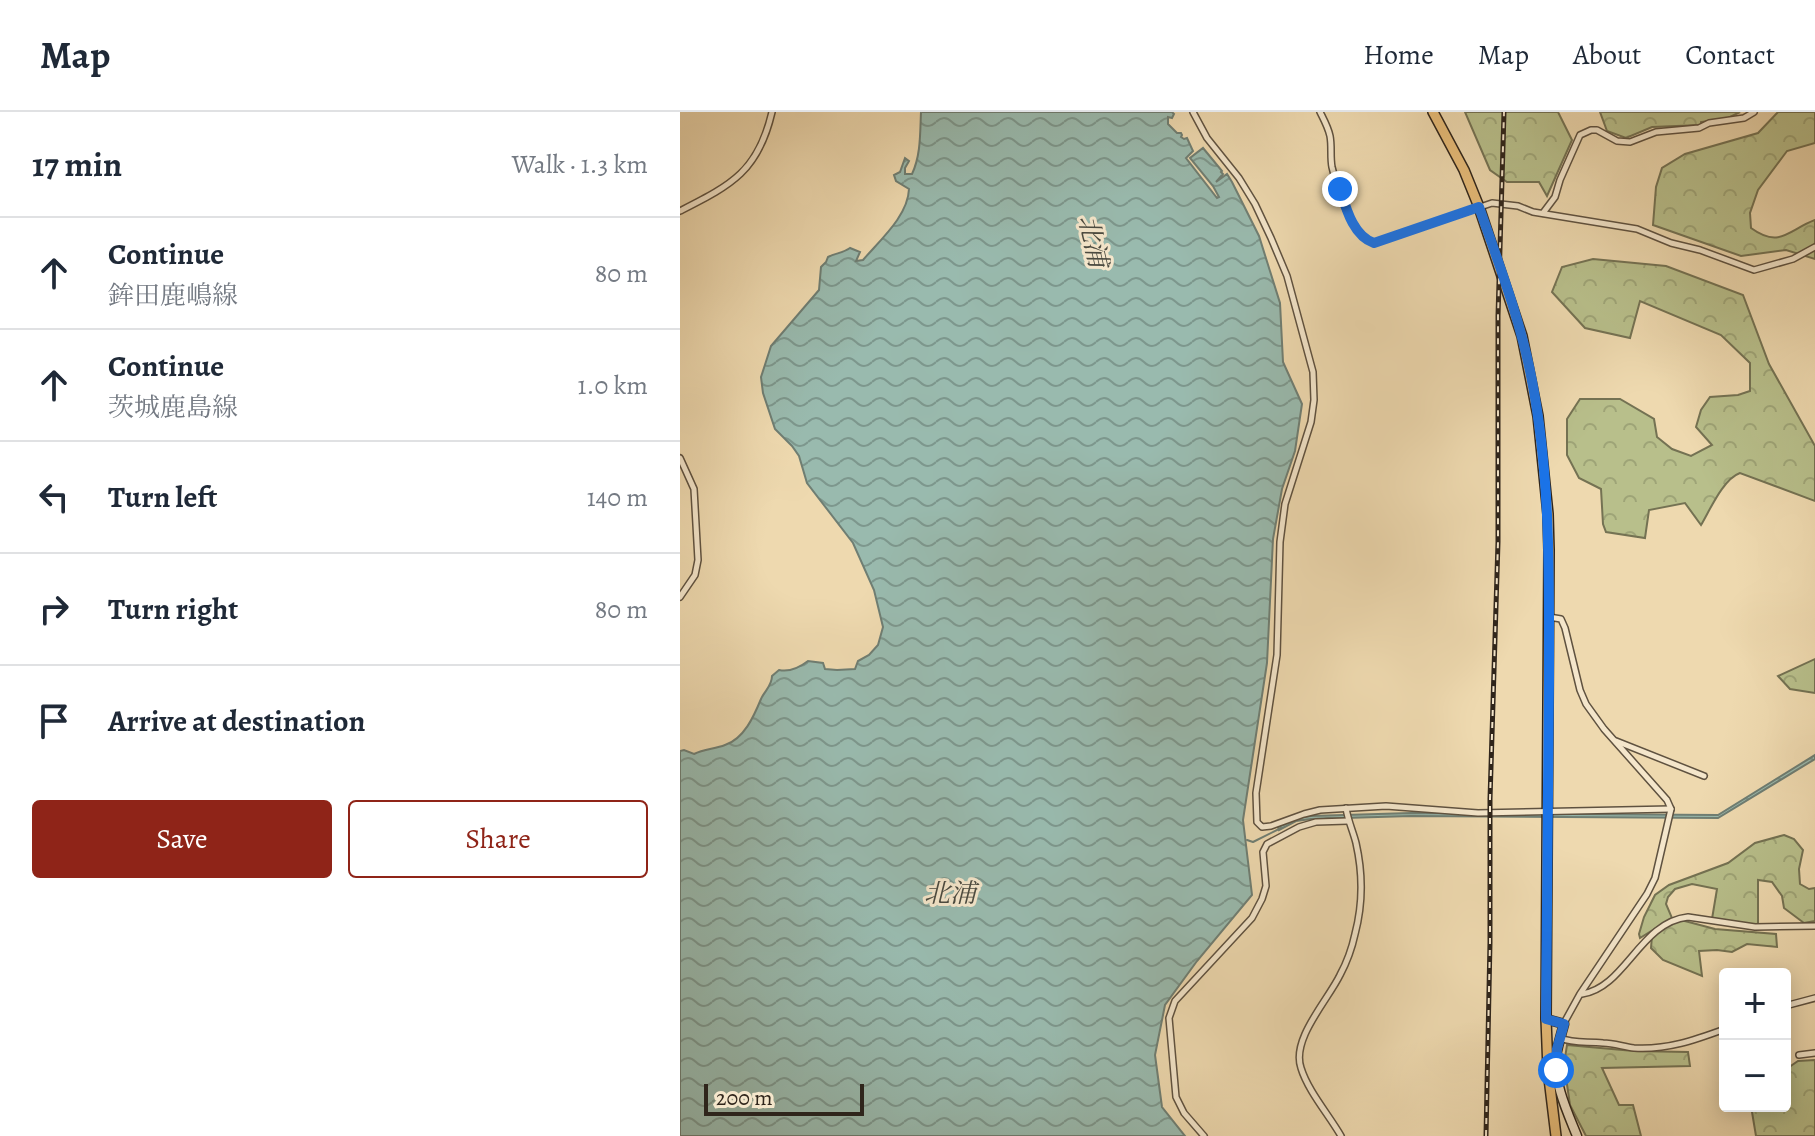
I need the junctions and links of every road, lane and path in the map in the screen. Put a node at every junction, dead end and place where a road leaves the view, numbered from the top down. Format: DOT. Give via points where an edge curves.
graph roads {
  1 [pos="772,112"];
  2 [pos="1193,112"];
  3 [pos="1320,112"];
  4 [pos="1433,112"];
  5 [pos="1754,112"];
  6 [pos="1479,207"];
  7 [pos="680,211"];
  8 [pos="1543,213"];
  9 [pos="1815,247"];
  10 [pos="680,458"];
  11 [pos="680,597"];
  12 [pos="1549,617"];
  13 [pos="1615,740"];
  14 [pos="1704,776"];
  15 [pos="1346,808"];
  16 [pos="1670,814"];
  17 [pos="1547,816"];
  18 [pos="1348,821"];
  19 [pos="1815,926"];
  20 [pos="1580,994"];
  21 [pos="1815,998"];
  22 [pos="1791,1004"];
  23 [pos="1546,1019"];
  24 [pos="1564,1024"];
  25 [pos="1719,1031"];
  26 [pos="1560,1038"];
  27 [pos="1815,1053"];
  28 [pos="1799,1055"];
  29 [pos="1567,1111"];
  30 [pos="1553,1115"];
  31 [pos="1204,1136"];
  32 [pos="1341,1136"];
  33 [pos="1556,1136"];
  34 [pos="1577,1136"];
  1 -- 7 [label="street" via="746,169 719,191"];
  2 -- 15 [label="street" via="1239,178 1271,238 1313,372 1311,422 1285,504 1280,542 1277,655 1256,793 1257,822 1271,826 1320,810"];
  3 -- 6 [label="street" via="1344,202 1367,241"];
  4 -- 6 [label="main road"];
  5 -- 8 [label="street" via="1630,142 1597,130 1580,135"];
  6 -- 8 [label="street" via="1492,203"];
  6 -- 12 [label="main road" via="1519,326 1536,405 1548,514"];
  8 -- 9 [label="street" via="1637,229 1754,270"];
  10 -- 11 [label="street" via="694,489 698,560"];
  12 -- 13 [label="street" via="1561,619 1586,704"];
  12 -- 17 [label="main road"];
  13 -- 14 [label="street"];
  13 -- 16 [label="street" via="1667,800"];
  15 -- 17 [label="street"];
  15 -- 18 [label="street"];
  16 -- 17 [label="street"];
  16 -- 20 [label="street" via="1655,878"];
  17 -- 23 [label="main road"];
  18 -- 31 [label="street" via="1316,822 1267,844 1266,886 1252,918 1175,1001 1169,1018 1176,1097"];
  18 -- 32 [label="street" via="1362,884 1356,932 1298,1058 1305,1079"];
  19 -- 20 [label="street" via="1755,927 1678,918 1659,927 1611,979"];
  20 -- 24 [label="street"];
  21 -- 22 [label="street"];
  23 -- 24 [label="main road"];
  23 -- 30 [label="main road"];
  24 -- 26 [label="main road"];
  25 -- 26 [label="street" via="1657,1048"];
  26 -- 29 [label="main road" via="1556,1070"];
  27 -- 28 [label="street"];
  29 -- 30 [label="main road"];
  29 -- 34 [label="main road"];
  30 -- 33 [label="main road"];
}
